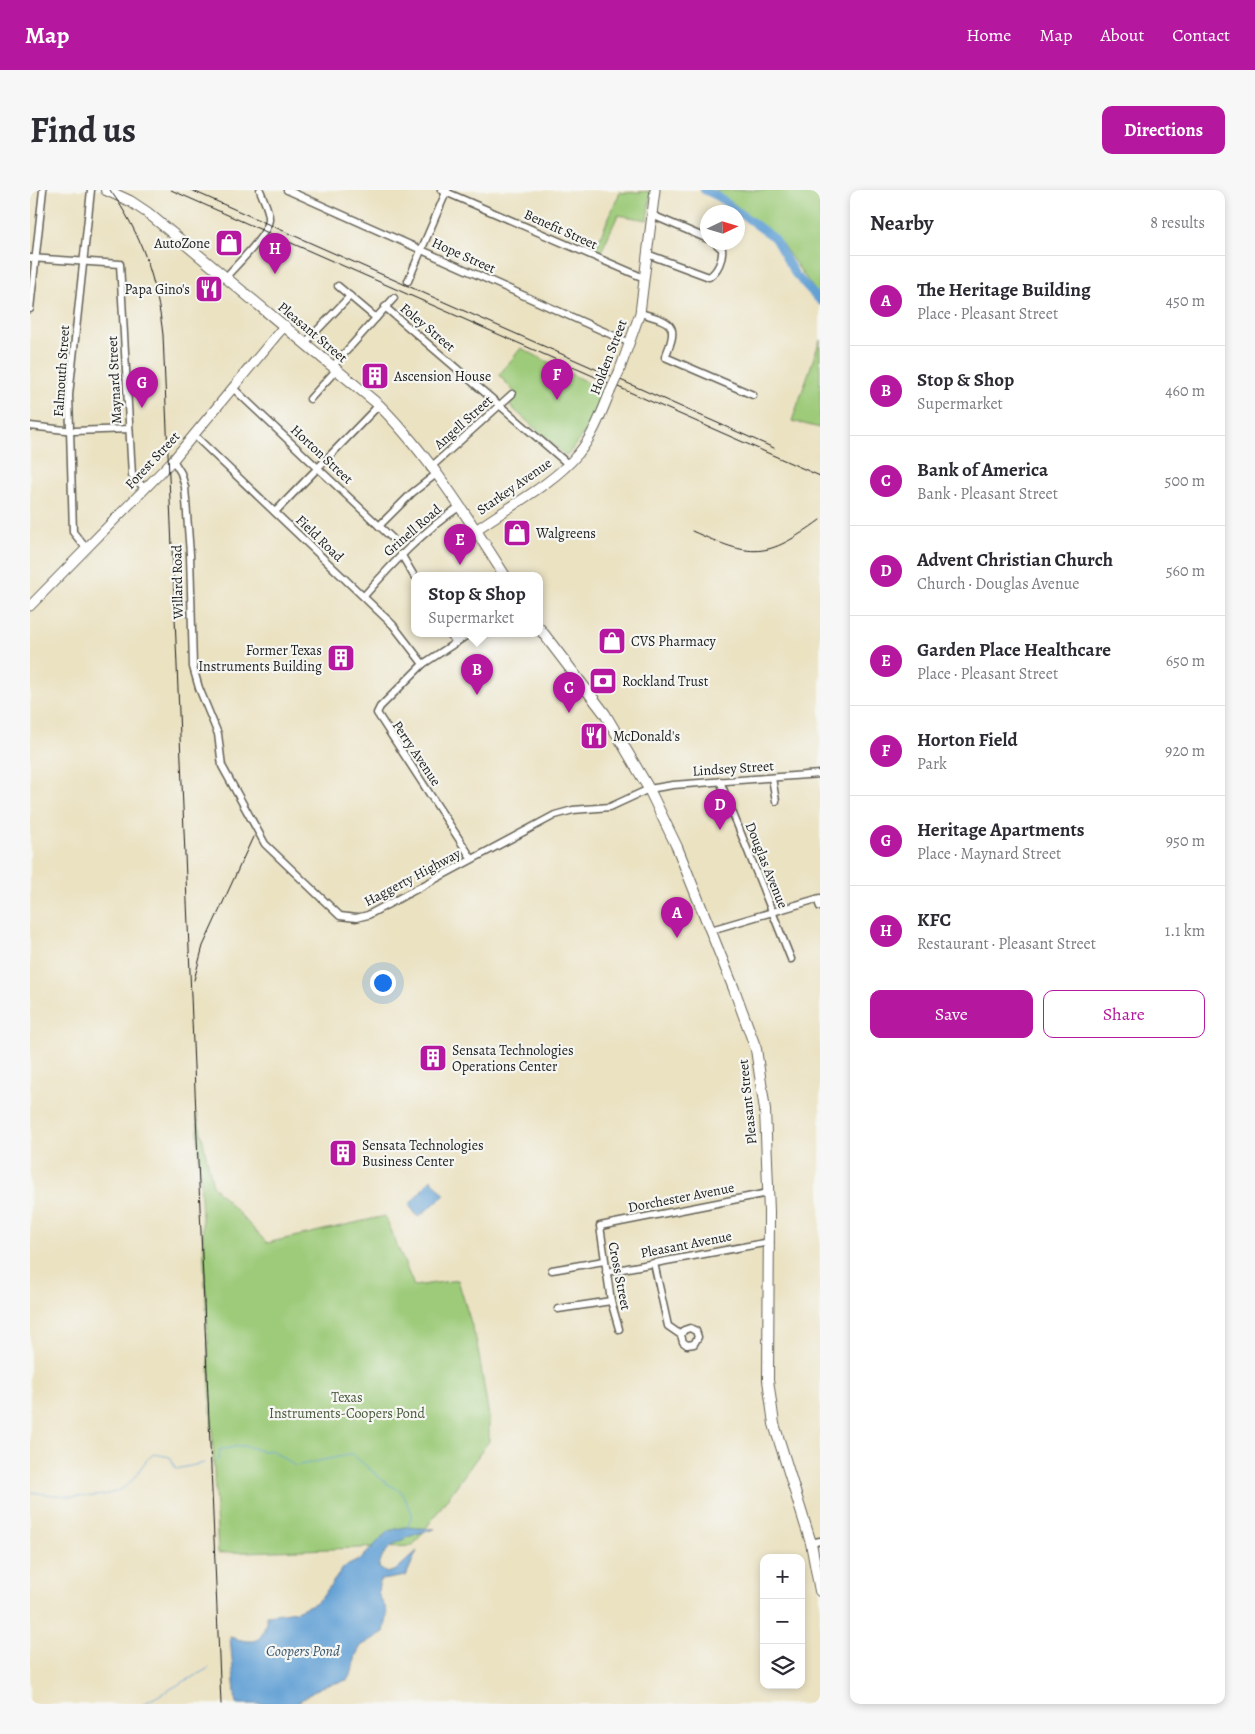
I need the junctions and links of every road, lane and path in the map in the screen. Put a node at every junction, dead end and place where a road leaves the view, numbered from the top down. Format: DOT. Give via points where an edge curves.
graph roads {
  1 [pos="43,190"];
  2 [pos="91,190"];
  3 [pos="106,190"];
  4 [pos="260,190"];
  5 [pos="287,190"];
  6 [pos="655,190"];
  7 [pos="444,191"];
  8 [pos="652,215"];
  9 [pos="700,236"];
  10 [pos="421,250"];
  11 [pos="722,250"];
  12 [pos="647,254"];
  13 [pos="33,258"];
  14 [pos="84,262"];
  15 [pos="226,277"];
  16 [pos="644,278"];
  17 [pos="408,281"];
  18 [pos="338,286"];
  19 [pos="350,296"];
  20 [pos="394,298"];
  21 [pos="386,307"];
  22 [pos="30,309"];
  23 [pos="640,313"];
  24 [pos="376,318"];
  25 [pos="285,326"];
  26 [pos="305,343"];
  27 [pos="630,343"];
  28 [pos="335,368"];
  29 [pos="233,388"];
  30 [pos="512,394"];
  31 [pos="754,395"];
  32 [pos="310,399"];
  33 [pos="501,405"];
  34 [pos="379,406"];
  35 [pos="30,426"];
  36 [pos="129,428"];
  37 [pos="70,430"];
  38 [pos="194,434"];
  39 [pos="173,460"];
  40 [pos="568,464"];
  41 [pos="318,467"];
  42 [pos="433,471"];
  43 [pos="145,489"];
  44 [pos="459,507"];
  45 [pos="275,512"];
  46 [pos="379,526"];
  47 [pos="476,530"];
  48 [pos="393,540"];
  49 [pos="86,548"];
  50 [pos="400,554"];
  51 [pos="411,572"];
  52 [pos="502,572"];
  53 [pos="364,596"];
  54 [pos="30,606"];
  55 [pos="543,633"];
  56 [pos="452,637"];
  57 [pos="465,637"];
  58 [pos="456,643"];
  59 [pos="423,664"];
  60 [pos="206,704"];
  61 [pos="820,774"];
  62 [pos="772,778"];
  63 [pos="720,780"];
  64 [pos="649,790"];
  65 [pos="776,801"];
  66 [pos="472,858"];
  67 [pos="818,898"];
  68 [pos="820,906"];
  69 [pos="772,912"];
  70 [pos="711,930"];
  71 [pos="792,959"];
  72 [pos="768,1193"];
  73 [pos="600,1227"];
  74 [pos="770,1242"];
  75 [pos="604,1261"];
  76 [pos="654,1263"];
  77 [pos="552,1270"];
  78 [pos="606,1272"];
  79 [pos="611,1301"];
  80 [pos="558,1309"];
  81 [pos="619,1329"];
  82 [pos="681,1335"];
  83 [pos="816,1542"];
  84 [pos="820,1591"];
  1 -- 13 [label="street"];
  2 -- 14 [label="street, Falmouth Street"];
  3 -- 15 [label="highway, Pleasant Street" via="140,206"];
  4 -- 15 [label="street" via="268,223 262,235"];
  5 -- 10 [label="street, Hope Street"];
  6 -- 8 [label="main road, Holden Street"];
  7 -- 10 [label="street"];
  7 -- 16 [label="street, Benefit Street"];
  8 -- 9 [label="street"];
  8 -- 12 [label="main road, Holden Street"];
  10 -- 17 [label="street"];
  10 -- 27 [label="street, Hope Street"];
  11 -- 12 [label="street" via="718,269 709,277"];
  12 -- 16 [label="main road, Holden Street"];
  13 -- 14 [label="street"];
  13 -- 22 [label="street"];
  14 -- 36 [label="street, Maynard Street" via="120,264"];
  14 -- 37 [label="street, Falmouth Street" via="69,391"];
  15 -- 25 [label="highway, Pleasant Street"];
  16 -- 23 [label="main road, Holden Street"];
  18 -- 19 [label="street"];
  19 -- 24 [label="street"];
  19 -- 26 [label="street"];
  20 -- 21 [label="street"];
  21 -- 24 [label="street"];
  21 -- 33 [label="street, Foley Street"];
  23 -- 27 [label="main road, Holden Street"];
  23 -- 31 [label="street" via="667,321 672,327 674,333 665,357"];
  24 -- 28 [label="street"];
  25 -- 26 [label="highway, Pleasant Street"];
  25 -- 29 [label="main road, Forest Street"];
  26 -- 28 [label="highway, Pleasant Street"];
  27 -- 40 [label="main road, Holden Street, bridge" via="595,427"];
  28 -- 32 [label="street"];
  28 -- 34 [label="highway, Pleasant Street"];
  29 -- 38 [label="main road, Forest Street"];
  29 -- 41 [label="street, Horton Street"];
  30 -- 33 [label="street, Angell Street"];
  33 -- 40 [label="street, Foley Street"];
  33 -- 42 [label="street, Angell Street"];
  34 -- 41 [label="street"];
  34 -- 42 [label="highway, Pleasant Street"];
  35 -- 37 [label="street"];
  36 -- 37 [label="street"];
  36 -- 43 [label="street, Maynard Street" via="132,476"];
  37 -- 49 [label="street, Falmouth Street" via="73,532"];
  38 -- 39 [label="main road, Forest Street"];
  38 -- 45 [label="street, Field Road"];
  39 -- 43 [label="main road, Forest Street"];
  39 -- 60 [label="street, Willard Road" via="181,473 184,487 190,547 191,653 198,688"];
  40 -- 47 [label="main road, Starkey Avenue"];
  41 -- 45 [label="street"];
  41 -- 46 [label="street, Horton Street"];
  42 -- 44 [label="highway, Pleasant Street"];
  42 -- 46 [label="street, Angell Street"];
  43 -- 49 [label="main road, Forest Street"];
  44 -- 47 [label="highway, Pleasant Street"];
  44 -- 50 [label="street, Grinell Road"];
  45 -- 53 [label="street, Field Road"];
  46 -- 48 [label="street, Horton Street"];
  47 -- 52 [label="highway, Pleasant Street"];
  49 -- 54 [label="main road, Forest Street"];
  50 -- 51 [label="street"];
  50 -- 53 [label="street, Grinell Road"];
  53 -- 59 [label="street, Field Road" via="398,630"];
  55 -- 64 [label="highway, Pleasant Street" via="605,714"];
  56 -- 58 [label="street"];
  57 -- 58 [label="street, Perry Avenue"];
  58 -- 59 [label="street, Perry Avenue"];
  59 -- 66 [label="street, Perry Avenue" via="380,707 377,715"];
  60 -- 66 [label="street, Haggerty Highway" via="218,734 222,766 263,841 338,914 349,918 365,916"];
  61 -- 62 [label="street, Lindsey Street"];
  62 -- 63 [label="street, Lindsey Street"];
  62 -- 65 [label="street"];
  63 -- 64 [label="street, Lindsey Street"];
  63 -- 69 [label="street, Douglas Avenue"];
  64 -- 66 [label="street, Haggerty Highway" via="610,807 555,815"];
  64 -- 70 [label="highway, Pleasant Street" via="677,846"];
  67 -- 68 [label="street"];
  67 -- 69 [label="street"];
  69 -- 70 [label="street"];
  69 -- 71 [label="street, Douglas Avenue"];
  70 -- 72 [label="highway, Pleasant Street" via="748,1025 760,1067"];
  72 -- 73 [label="street, Dorchester Avenue"];
  72 -- 74 [label="highway, Pleasant Street"];
  73 -- 75 [label="street, Cross Street"];
  74 -- 76 [label="street, Pleasant Avenue"];
  74 -- 83 [label="highway, Pleasant Street" via="768,1380 774,1424"];
  75 -- 77 [label="street"];
  75 -- 78 [label="street, Cross Street"];
  76 -- 78 [label="street, Pleasant Avenue"];
  76 -- 82 [label="street" via="668,1326"];
  78 -- 79 [label="street, Cross Street"];
  79 -- 80 [label="street"];
  79 -- 81 [label="street, Cross Street"];
  83 -- 84 [label="highway, Pleasant Street"];
}
